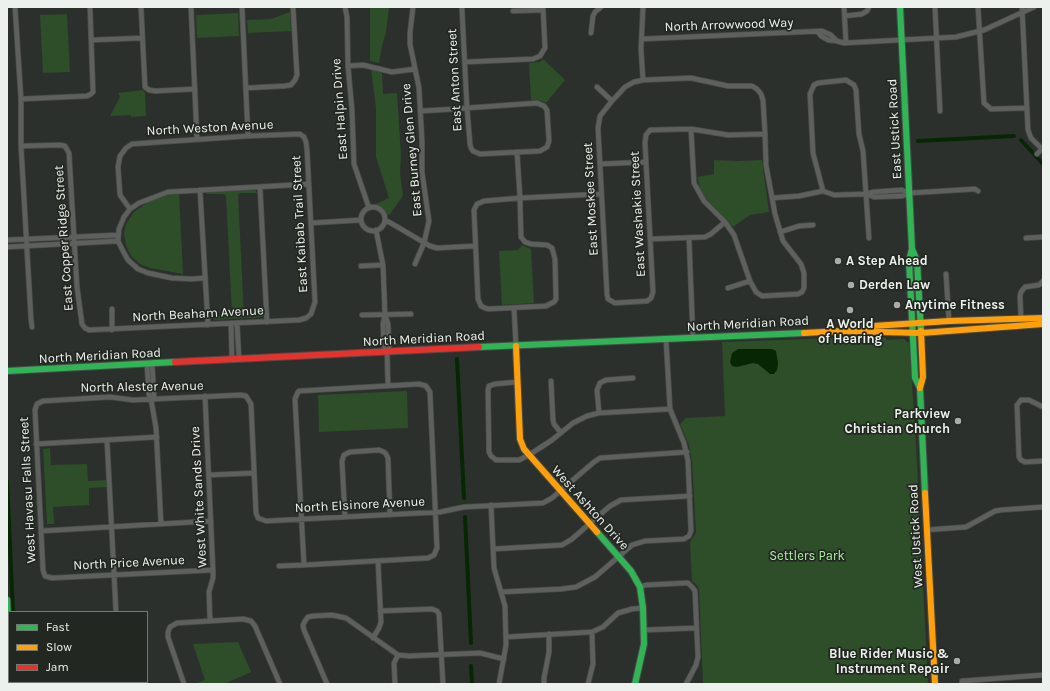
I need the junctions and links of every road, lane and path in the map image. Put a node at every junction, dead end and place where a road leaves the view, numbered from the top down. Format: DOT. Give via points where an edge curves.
graph roads {
  1 [pos="15,7"];
  2 [pos="90,7"];
  3 [pos="141,7"];
  4 [pos="191,7"];
  5 [pos="242,7"];
  6 [pos="294,7"];
  7 [pos="346,7"];
  8 [pos="413,7"];
  9 [pos="462,7"];
  10 [pos="601,7"];
  11 [pos="644,7"];
  12 [pos="844,7"];
  13 [pos="869,7"];
  14 [pos="900,7"];
  15 [pos="935,7"];
  16 [pos="978,7"];
  17 [pos="1022,7"];
  18 [pos="1034,7"];
  19 [pos="543,8"];
  20 [pos="513,11"];
  21 [pos="1022,13"];
  22 [pos="845,16"];
  23 [pos="980,31"];
  24 [pos="591,34"];
  25 [pos="142,38"];
  26 [pos="642,39"];
  27 [pos="936,39"];
  28 [pos="92,40"];
  29 [pos="902,40"];
  30 [pos="846,43"];
  31 [pos="465,62"];
  32 [pos="348,66"];
  33 [pos="415,69"];
  34 [pos="643,80"];
  35 [pos="597,87"];
  36 [pos="246,88"];
  37 [pos="195,89"];
  38 [pos="20,99"];
  39 [pos="612,101"];
  40 [pos="468,108"];
  41 [pos="1027,108"];
  42 [pos="421,111"];
  43 [pos="940,111"];
  44 [pos="691,129"];
  45 [pos="300,134"];
  46 [pos="765,134"];
  47 [pos="248,136"];
  48 [pos="197,139"];
  49 [pos="21,146"];
  50 [pos="1042,149"];
  51 [pos="517,152"];
  52 [pos="1037,154"];
  53 [pos="646,162"];
  54 [pos="600,164"];
  55 [pos="309,184"];
  56 [pos="260,187"];
  57 [pos="200,190"];
  58 [pos="978,191"];
  59 [pos="823,192"];
  60 [pos="910,193"];
  61 [pos="601,194"];
  62 [pos="867,194"];
  63 [pos="520,198"];
  64 [pos="772,198"];
  65 [pos="369,208"];
  66 [pos="130,209"];
  67 [pos="361,220"];
  68 [pos="385,221"];
  69 [pos="725,222"];
  70 [pos="311,223"];
  71 [pos="813,225"];
  72 [pos="376,230"];
  73 [pos="780,232"];
  74 [pos="118,235"];
  75 [pos="75,237"];
  76 [pos="1043,237"];
  77 [pos="689,238"];
  78 [pos="869,238"];
  79 [pos="1026,238"];
  80 [pos="26,239"];
  81 [pos="7,240"];
  82 [pos="651,240"];
  83 [pos="118,241"];
  84 [pos="75,243"];
  85 [pos="424,243"];
  86 [pos="26,246"];
  87 [pos="476,246"];
  88 [pos="7,247"];
  89 [pos="912,249"];
  90 [pos="416,264"];
  91 [pos="383,265"];
  92 [pos="361,266"];
  93 [pos="946,274"];
  94 [pos="205,278"];
  95 [pos="750,281"];
  96 [pos="1041,283"];
  97 [pos="728,288"];
  98 [pos="651,298"];
  99 [pos="514,308"];
  100 [pos="112,309"];
  101 [pos="311,314"];
  102 [pos="411,314"];
  103 [pos="362,315"];
  104 [pos="385,315"];
  105 [pos="1021,318"];
  106 [pos="1043,318"];
  107 [pos="948,321"];
  108 [pos="1036,321"];
  109 [pos="267,322"];
  110 [pos="231,323"];
  111 [pos="237,323"];
  112 [pos="920,323"];
  113 [pos="912,324"];
  114 [pos="1043,324"];
  115 [pos="208,325"];
  116 [pos="32,327"];
  117 [pos="85,328"];
  118 [pos="112,330"];
  119 [pos="842,331"];
  120 [pos="913,332"];
  121 [pos="921,333"];
  122 [pos="693,338"];
  123 [pos="666,339"];
  124 [pos="516,346"];
  125 [pos="387,351"];
  126 [pos="236,359"];
  127 [pos="150,364"];
  128 [pos="7,371"];
  129 [pos="633,378"];
  130 [pos="517,382"];
  131 [pos="551,382"];
  132 [pos="388,386"];
  133 [pos="920,388"];
  134 [pos="205,396"];
  135 [pos="151,399"];
  136 [pos="37,404"];
  137 [pos="1043,407"];
  138 [pos="670,409"];
  139 [pos="599,413"];
  140 [pos="560,433"];
  141 [pos="157,437"];
  142 [pos="107,440"];
  143 [pos="36,444"];
  144 [pos="687,452"];
  145 [pos="529,456"];
  146 [pos="1043,461"];
  147 [pos="254,473"];
  148 [pos="209,475"];
  149 [pos="560,491"];
  150 [pos="690,496"];
  151 [pos="491,506"];
  152 [pos="1043,507"];
  153 [pos="435,512"];
  154 [pos="390,515"];
  155 [pos="345,517"];
  156 [pos="301,519"];
  157 [pos="211,521"];
  158 [pos="161,523"];
  159 [pos="590,524"];
  160 [pos="112,526"];
  161 [pos="41,530"];
  162 [pos="926,530"];
  163 [pos="493,549"];
  164 [pos="619,556"];
  165 [pos="378,561"];
  166 [pos="304,565"];
  167 [pos="279,566"];
  168 [pos="214,570"];
  169 [pos="114,575"];
  170 [pos="45,576"];
  171 [pos="640,587"];
  172 [pos="501,592"];
  173 [pos="7,600"];
  174 [pos="643,608"];
  175 [pos="116,611"];
  176 [pos="380,611"];
  177 [pos="8,620"];
  178 [pos="210,621"];
  179 [pos="696,628"];
  180 [pos="644,630"];
  181 [pos="592,632"];
  182 [pos="550,634"];
  183 [pos="506,637"];
  184 [pos="373,638"];
  185 [pos="398,655"];
  186 [pos="442,656"];
  187 [pos="504,658"];
  188 [pos="1043,675"];
  189 [pos="1007,677"];
  190 [pos="962,682"];
  191 [pos="184,684"];
  192 [pos="280,684"];
  193 [pos="327,684"];
  194 [pos="395,684"];
  195 [pos="442,684"];
  196 [pos="499,684"];
  197 [pos="544,684"];
  198 [pos="588,684"];
  199 [pos="635,684"];
  200 [pos="686,684"];
  201 [pos="935,684"];
  202 [pos="1008,684"];
  1 -- 38 [label="street"];
  2 -- 28 [label="street"];
  3 -- 25 [label="street"];
  4 -- 37 [label="street"];
  5 -- 36 [label="street"];
  6 -- 36 [label="street" via="297,75 295,80 284,86"];
  7 -- 32 [label="street, East Halpin Drive"];
  8 -- 33 [label="street, East Burney Glen Drive" via="410,44"];
  9 -- 31 [label="street, East Anton Street"];
  10 -- 24 [label="street" via="593,16"];
  11 -- 26 [label="street"];
  12 -- 22 [label="street"];
  13 -- 22 [label="street" via="862,14"];
  14 -- 29 [label="main road, East Ustick Road"];
  15 -- 27 [label="street"];
  16 -- 23 [label="street"];
  17 -- 21 [label="street"];
  18 -- 21 [label="street, North Arrowwood Way"];
  19 -- 20 [label="street"];
  19 -- 31 [label="street" via="545,48 540,56 533,59"];
  21 -- 23 [label="street, North Arrowwood Way"];
  21 -- 41 [label="street"];
  22 -- 30 [label="street"];
  23 -- 27 [label="street, North Arrowwood Way"];
  23 -- 41 [label="street" via="983,99 987,107"];
  25 -- 28 [label="street"];
  25 -- 37 [label="street" via="147,88 154,91"];
  26 -- 30 [label="street, North Arrowwood Way" via="818,32 828,40"];
  26 -- 34 [label="street"];
  27 -- 29 [label="street, North Arrowwood Way"];
  27 -- 43 [label="street"];
  28 -- 38 [label="street" via="94,89 91,94"];
  29 -- 30 [label="street, North Arrowwood Way"];
  29 -- 60 [label="main road, East Ustick Road"];
  31 -- 40 [label="street, East Anton Street"];
  32 -- 33 [label="street" via="363,65 392,72"];
  32 -- 65 [label="street, East Halpin Drive" via="354,164"];
  33 -- 42 [label="street, East Burney Glen Drive"];
  34 -- 39 [label="street, East Moskee Street" via="625,87"];
  34 -- 46 [label="street, East Moskee Street" via="691,78 728,86 752,86 761,94 763,100"];
  35 -- 39 [label="street"];
  36 -- 47 [label="street"];
  37 -- 48 [label="street"];
  38 -- 49 [label="street"];
  39 -- 54 [label="street, East Moskee Street" via="600,116"];
  40 -- 42 [label="street"];
  40 -- 51 [label="street, East Anton Street" via="470,144 473,151 480,154"];
  40 -- 51 [label="street" via="537,104 544,106 548,114 550,141 547,147 540,151"];
  41 -- 50 [label="street" via="1029,135"];
  42 -- 85 [label="street, East Burney Glen Drive" via="422,172 429,221"];
  44 -- 46 [label="street" via="728,135"];
  44 -- 53 [label="street, East Washakie Street" via="650,130 646,135"];
  44 -- 69 [label="street" via="694,182 704,201"];
  45 -- 47 [label="street, North Weston Avenue"];
  45 -- 55 [label="street, East Kaibab Trail Street" via="306,142"];
  46 -- 64 [label="street" via="766,165"];
  47 -- 48 [label="street, North Weston Avenue"];
  48 -- 66 [label="street, North Weston Avenue" via="136,143 124,151 118,163 119,191"];
  49 -- 75 [label="street, East Copper Ridge Street" via="65,146 69,153"];
  49 -- 80 [label="street"];
  50 -- 52 [label="street"];
  51 -- 63 [label="street"];
  53 -- 54 [label="street"];
  53 -- 82 [label="street, East Washakie Street"];
  54 -- 61 [label="street, East Moskee Street"];
  55 -- 56 [label="street"];
  55 -- 70 [label="street, East Kaibab Trail Street"];
  56 -- 57 [label="street"];
  56 -- 109 [label="street"];
  57 -- 66 [label="street" via="168,192"];
  57 -- 94 [label="street"];
  58 -- 60 [label="street" via="975,188"];
  59 -- 62 [label="street" via="834,195"];
  59 -- 62 [label="street" via="812,153 811,89 818,83 846,80 854,85 856,90"];
  59 -- 64 [label="street"];
  60 -- 62 [label="street" via="902,190"];
  60 -- 89 [label="main road, East Ustick Road"];
  61 -- 63 [label="street"];
  61 -- 98 [label="street, East Moskee Street" via="608,299 615,302 647,301"];
  62 -- 78 [label="street"];
  63 -- 87 [label="street" via="484,201 477,204 474,210"];
  63 -- 99 [label="street" via="522,237 531,244 547,245 552,248 557,294 554,302 546,306"];
  64 -- 73 [label="street"];
  65 -- 67 [label="street" via="363,212"];
  65 -- 68 [label="street" via="379,209 384,214"];
  66 -- 74 [label="street" via="118,228"];
  67 -- 70 [label="street"];
  67 -- 72 [label="street" via="364,227"];
  68 -- 72 [label="street" via="382,227"];
  68 -- 85 [label="street"];
  69 -- 77 [label="street" via="712,234"];
  69 -- 95 [label="street" via="734,235"];
  70 -- 101 [label="street, East Kaibab Trail Street" via="315,302"];
  71 -- 73 [label="street"];
  72 -- 91 [label="street"];
  73 -- 95 [label="street" via="783,241 801,264 804,273 802,292 762,296 756,292"];
  74 -- 75 [label="street"];
  74 -- 83 [label="street"];
  75 -- 80 [label="street"];
  75 -- 84 [label="street, East Copper Ridge Street"];
  76 -- 79 [label="street"];
  77 -- 82 [label="street"];
  77 -- 122 [label="street"];
  80 -- 81 [label="street"];
  80 -- 86 [label="street"];
  82 -- 98 [label="street, East Washakie Street"];
  83 -- 84 [label="street"];
  83 -- 94 [label="street" via="128,260 143,272 172,278"];
  84 -- 86 [label="street"];
  84 -- 117 [label="street, East Copper Ridge Street" via="77,287 81,319"];
  85 -- 87 [label="street" via="437,248"];
  85 -- 90 [label="street, East Burney Glen Drive"];
  86 -- 88 [label="street"];
  86 -- 116 [label="street"];
  87 -- 99 [label="street" via="478,299 481,306 488,309"];
  89 -- 112 [label="main road, East Ustick Road" via="917,261"];
  89 -- 113 [label="main road, East Ustick Road" via="909,261"];
  91 -- 92 [label="street"];
  91 -- 104 [label="street"];
  93 -- 107 [label="street"];
  94 -- 115 [label="street"];
  95 -- 97 [label="street"];
  96 -- 105 [label="street" via="1023,289 1020,296"];
  99 -- 124 [label="street"];
  100 -- 118 [label="street"];
  101 -- 109 [label="street, North Beaham Avenue" via="299,320"];
  102 -- 104 [label="street"];
  103 -- 104 [label="street"];
  104 -- 125 [label="street" via="382,324 384,347"];
  105 -- 107 [label="main road, North Meridian Road"];
  105 -- 108 [label="main road, North Meridian Road"];
  106 -- 108 [label="main road, North Meridian Road"];
  107 -- 112 [label="main road, North Meridian Road"];
  108 -- 114 [label="main road, North Meridian Road"];
  108 -- 121 [label="main road, North Meridian Road"];
  109 -- 111 [label="street, North Beaham Avenue"];
  110 -- 111 [label="street, North Beaham Avenue"];
  110 -- 115 [label="street, North Beaham Avenue"];
  110 -- 126 [label="street"];
  111 -- 126 [label="street"];
  112 -- 113 [label="main road, North Meridian Road"];
  112 -- 121 [label="main road, West Ustick Road"];
  113 -- 119 [label="main road, North Meridian Road" via="858,326"];
  113 -- 120 [label="main road, East Ustick Road"];
  115 -- 118 [label="street, North Beaham Avenue"];
  117 -- 118 [label="street, North Beaham Avenue" via="94,331"];
  119 -- 120 [label="main road, North Meridian Road"];
  119 -- 122 [label="main road, North Meridian Road"];
  120 -- 121 [label="main road, North Meridian Road"];
  120 -- 133 [label="main road, West Ustick Road" via="915,378"];
  121 -- 133 [label="main road, West Ustick Road" via="923,377"];
  122 -- 123 [label="main road, North Meridian Road"];
  123 -- 124 [label="main road, North Meridian Road"];
  123 -- 138 [label="street"];
  124 -- 125 [label="main road, North Meridian Road"];
  124 -- 130 [label="main road, West Ashton Drive"];
  125 -- 126 [label="main road, North Meridian Road"];
  125 -- 132 [label="street"];
  126 -- 127 [label="main road, North Meridian Road"];
  127 -- 128 [label="main road, North Meridian Road"];
  127 -- 135 [label="street" via="154,395"];
  129 -- 139 [label="street" via="606,380 600,383 597,390"];
  130 -- 145 [label="main road, West Ashton Drive" via="520,439"];
  130 -- 145 [label="street" via="489,386 487,393 490,452 493,458 500,461 519,460"];
  131 -- 140 [label="street" via="552,420"];
  132 -- 153 [label="street" via="419,384 426,386 430,392"];
  132 -- 156 [label="street" via="298,392 295,399"];
  133 -- 162 [label="main road, West Ustick Road"];
  134 -- 135 [label="street, North Alester Avenue"];
  134 -- 147 [label="street, North Alester Avenue" via="241,395 248,398 251,404"];
  134 -- 148 [label="street, West White Sands Drive"];
  135 -- 136 [label="street, North Alester Avenue" via="128,400 110,397 43,401"];
  135 -- 141 [label="street"];
  136 -- 143 [label="street, West Havasu Falls Street"];
  137 -- 146 [label="street" via="1029,400 1021,400 1017,405 1019,457 1025,462"];
  138 -- 139 [label="street"];
  138 -- 144 [label="street"];
  139 -- 140 [label="street" via="578,420"];
  140 -- 145 [label="street"];
  141 -- 142 [label="street"];
  141 -- 158 [label="street"];
  142 -- 143 [label="street"];
  142 -- 160 [label="street"];
  143 -- 161 [label="street, West Havasu Falls Street"];
  144 -- 149 [label="street, North Elsinore Avenue" via="600,458"];
  144 -- 150 [label="street"];
  145 -- 149 [label="main road, West Ashton Drive"];
  147 -- 148 [label="street"];
  147 -- 156 [label="street, North Elsinore Avenue" via="258,518 266,521"];
  148 -- 157 [label="street, West White Sands Drive"];
  149 -- 151 [label="street, North Elsinore Avenue" via="543,503"];
  149 -- 159 [label="main road, West Ashton Drive"];
  150 -- 159 [label="street" via="621,500"];
  150 -- 164 [label="street" via="689,537 639,542"];
  151 -- 153 [label="street, North Elsinore Avenue"];
  151 -- 163 [label="street"];
  152 -- 162 [label="street" via="1000,510 966,527"];
  153 -- 154 [label="street, North Elsinore Avenue"];
  153 -- 165 [label="street" via="434,555 428,558"];
  154 -- 155 [label="street, North Elsinore Avenue"];
  154 -- 155 [label="street" via="388,458 379,450 344,454 342,461"];
  155 -- 156 [label="street, North Elsinore Avenue"];
  156 -- 166 [label="street"];
  157 -- 158 [label="street"];
  157 -- 168 [label="street, West White Sands Drive"];
  158 -- 160 [label="street"];
  159 -- 163 [label="street" via="562,545"];
  159 -- 164 [label="main road, West Ashton Drive"];
  160 -- 161 [label="street"];
  160 -- 169 [label="street"];
  161 -- 170 [label="street, West Havasu Falls Street"];
  162 -- 201 [label="main road, West Ustick Road"];
  163 -- 172 [label="street" via="495,572"];
  164 -- 171 [label="main road, West Ashton Drive"];
  164 -- 172 [label="street" via="595,577 576,586"];
  165 -- 166 [label="street"];
  165 -- 176 [label="street"];
  166 -- 167 [label="street"];
  168 -- 169 [label="street, North Price Avenue"];
  168 -- 178 [label="street, West White Sands Drive" via="209,592"];
  169 -- 170 [label="street, North Price Avenue" via="52,578"];
  169 -- 175 [label="street"];
  171 -- 174 [label="main road, West Ashton Drive"];
  171 -- 179 [label="street" via="688,583 694,591"];
  172 -- 183 [label="street" via="505,606"];
  173 -- 177 [label="main road"];
  174 -- 180 [label="main road, West Ashton Drive"];
  174 -- 181 [label="street" via="618,613 603,627"];
  176 -- 184 [label="street" via="380,628"];
  176 -- 186 [label="street" via="437,611"];
  178 -- 191 [label="street" via="177,623 170,627 168,637"];
  178 -- 192 [label="street" via="251,621"];
  179 -- 180 [label="street"];
  179 -- 200 [label="street" via="697,661"];
  180 -- 199 [label="main road, West Ashton Drive" via="644,644"];
  181 -- 182 [label="street"];
  181 -- 198 [label="street" via="594,657"];
  182 -- 183 [label="street"];
  182 -- 197 [label="street"];
  183 -- 187 [label="street"];
  184 -- 185 [label="street"];
  184 -- 193 [label="street" via="340,616 308,617 304,630"];
  185 -- 186 [label="street"];
  185 -- 194 [label="street" via="394,662"];
  186 -- 187 [label="street" via="480,653"];
  186 -- 195 [label="street"];
  187 -- 196 [label="street"];
  188 -- 189 [label="street"];
  189 -- 190 [label="street"];
  189 -- 202 [label="street"];
}
